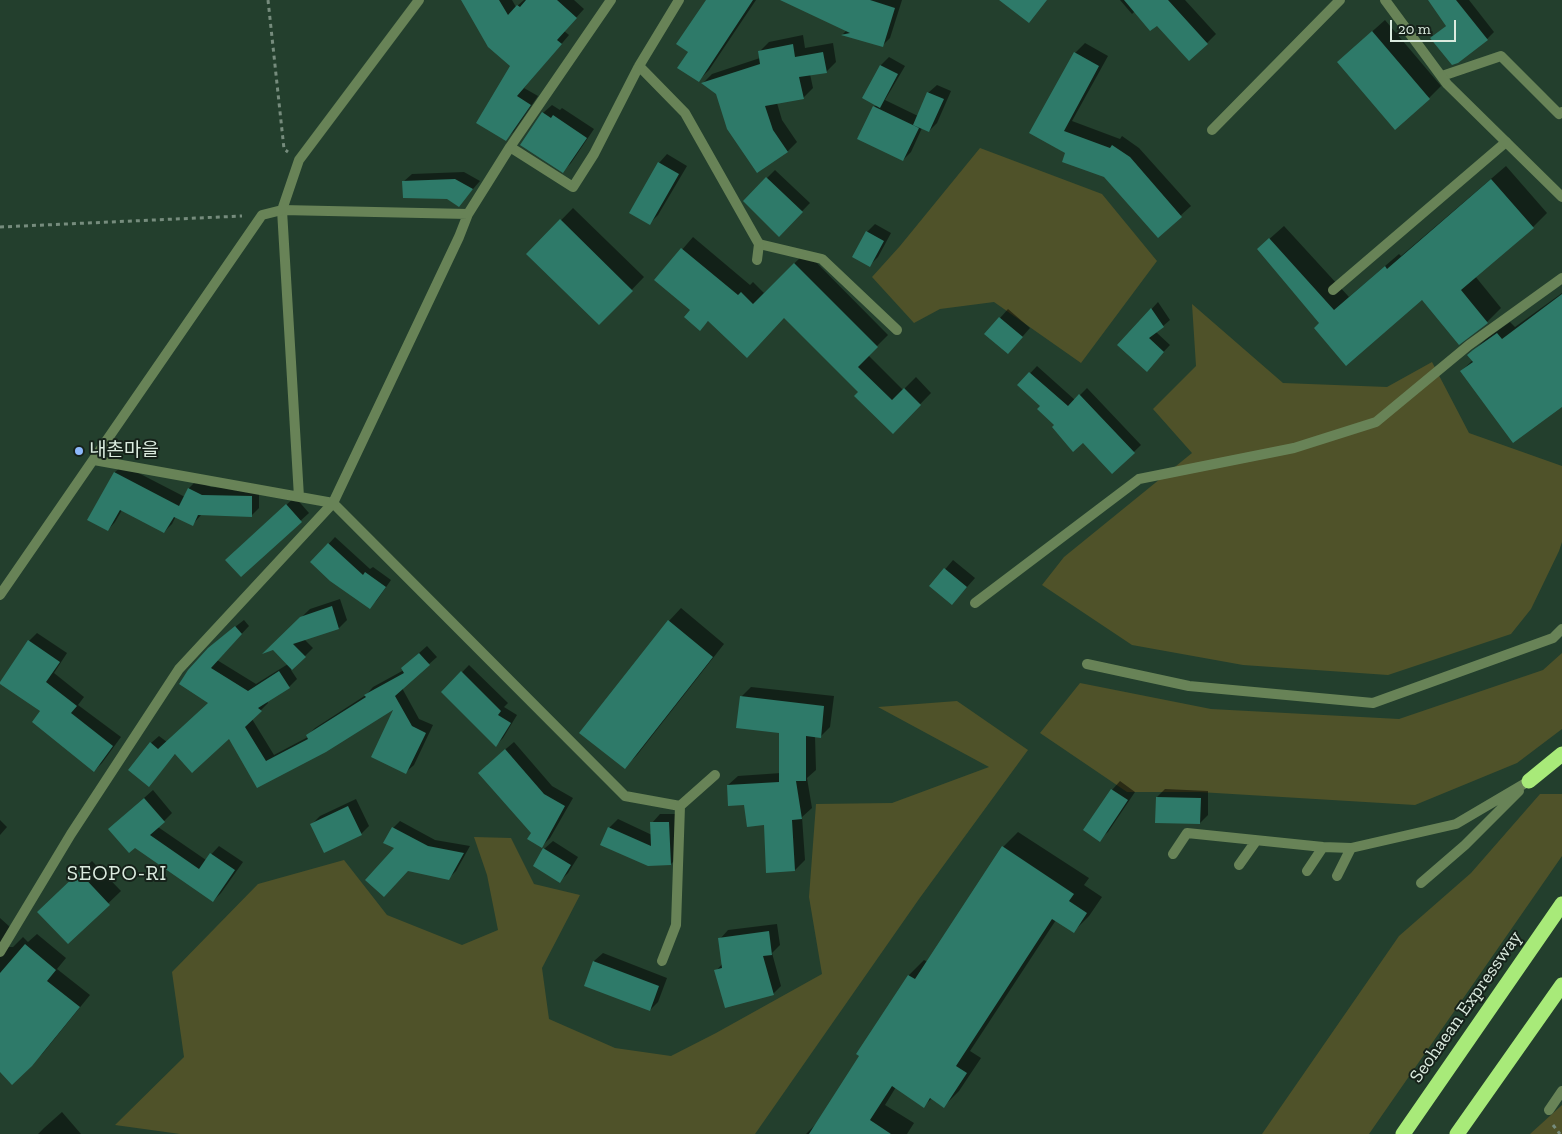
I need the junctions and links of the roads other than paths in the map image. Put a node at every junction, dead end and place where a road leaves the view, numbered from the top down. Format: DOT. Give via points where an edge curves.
graph roads {
  1 [pos="419,0"];
  2 [pos="611,0"];
  3 [pos="679,0"];
  4 [pos="1340,0"];
  5 [pos="1385,0"];
  6 [pos="639,66"];
  7 [pos="1442,76"];
  8 [pos="1562,112"];
  9 [pos="1212,130"];
  10 [pos="1506,142"];
  11 [pos="510,147"];
  12 [pos="1562,197"];
  13 [pos="282,210"];
  14 [pos="468,214"];
  15 [pos="759,244"];
  16 [pos="757,260"];
  17 [pos="1562,278"];
  18 [pos="1333,290"];
  19 [pos="896,330"];
  20 [pos="94,460"];
  21 [pos="299,497"];
  22 [pos="333,503"];
  23 [pos="0,595"];
  24 [pos="975,603"];
  25 [pos="1562,629"];
  26 [pos="1087,664"];
  27 [pos="1562,754"];
  28 [pos="715,775"];
  29 [pos="1529,781"];
  30 [pos="680,806"];
  31 [pos="1256,840"];
  32 [pos="1323,847"];
  33 [pos="1351,848"];
  34 [pos="1174,854"];
  35 [pos="1239,865"];
  36 [pos="1307,871"];
  37 [pos="1337,876"];
  38 [pos="1421,884"];
  39 [pos="1562,904"];
  40 [pos="0,952"];
  41 [pos="662,961"];
  42 [pos="1562,985"];
  43 [pos="1562,1091"];
  44 [pos="1549,1110"];
  45 [pos="1403,1134"];
  46 [pos="1457,1134"];
  1 -- 13 [label="street" via="299,160"];
  2 -- 11 [label="street"];
  3 -- 6 [label="street"];
  4 -- 9 [label="street"];
  5 -- 7 [label="street"];
  6 -- 11 [label="street" via="574,187"];
  6 -- 15 [label="street" via="684,113"];
  7 -- 8 [label="street" via="1501,56 1559,114"];
  7 -- 10 [label="street"];
  10 -- 12 [label="street"];
  10 -- 18 [label="street"];
  11 -- 14 [label="street"];
  13 -- 14 [label="street"];
  13 -- 20 [label="street" via="262,215"];
  13 -- 21 [label="street"];
  14 -- 22 [label="street"];
  15 -- 16 [label="street"];
  15 -- 19 [label="street" via="822,259"];
  17 -- 24 [label="street" via="1469,345 1376,422 1294,448 1140,479"];
  20 -- 21 [label="street"];
  20 -- 23 [label="street"];
  21 -- 22 [label="street"];
  22 -- 30 [label="street" via="625,796"];
  22 -- 40 [label="street" via="179,669 71,834"];
  25 -- 26 [label="street" via="1554,638 1373,703 1189,686"];
  27 -- 29 [label="highway"];
  28 -- 30 [label="street"];
  29 -- 33 [label="street" via="1456,824"];
  29 -- 38 [label="street"];
  30 -- 41 [label="street" via="676,925"];
  31 -- 32 [label="street"];
  31 -- 34 [label="street" via="1187,834"];
  31 -- 35 [label="street"];
  32 -- 33 [label="street"];
  32 -- 36 [label="street"];
  33 -- 37 [label="street"];
  39 -- 45 [label="highway, Seohaean Expressway"];
  42 -- 46 [label="highway"];
  43 -- 44 [label="street"];
}
